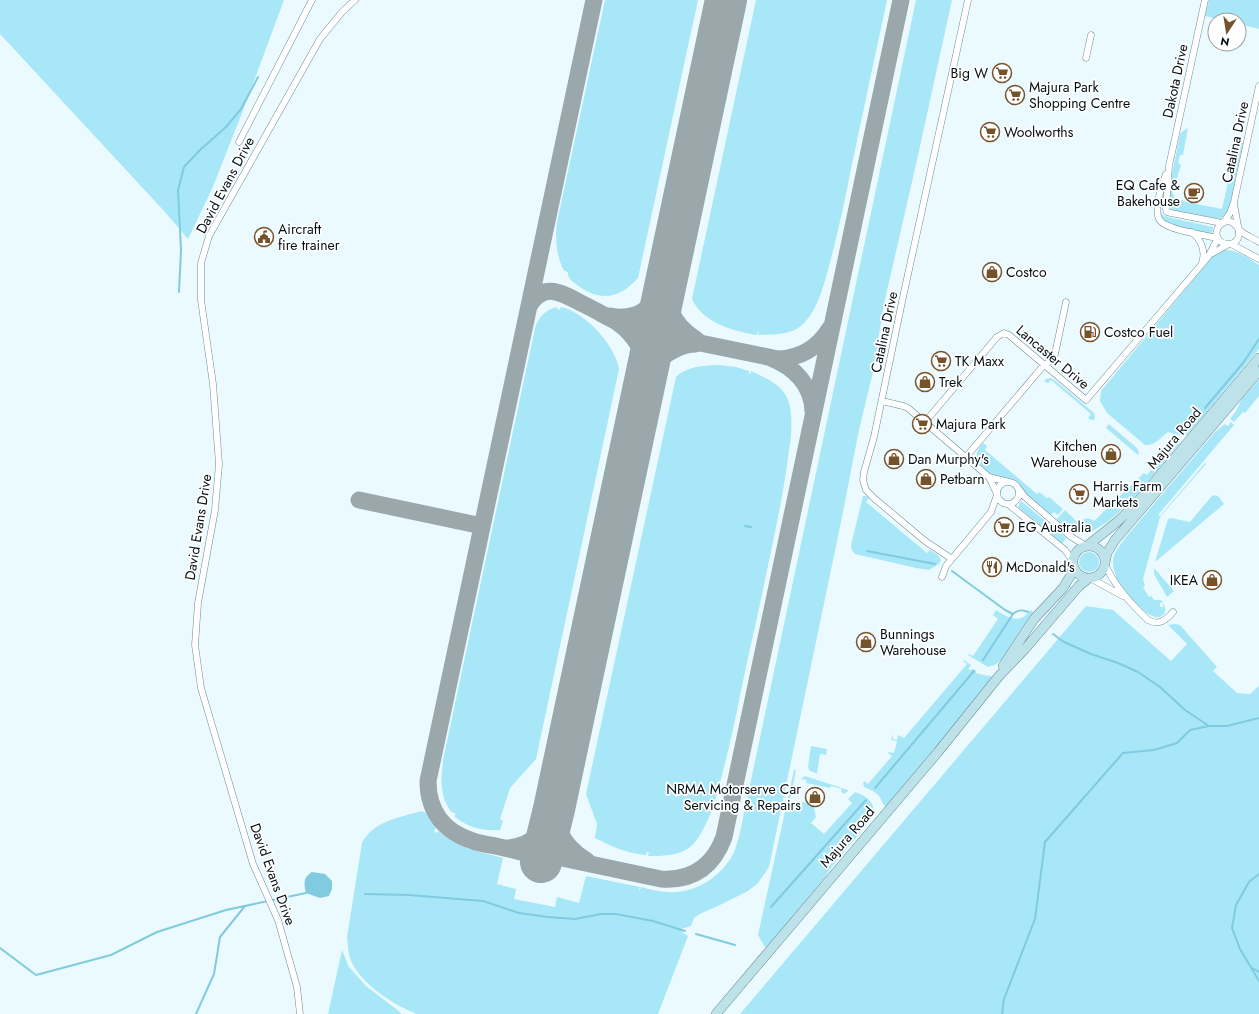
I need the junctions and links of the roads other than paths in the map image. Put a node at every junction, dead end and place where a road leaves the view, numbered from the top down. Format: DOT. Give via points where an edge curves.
graph roads {
  1 [pos="312,0"];
  2 [pos="354,0"];
  3 [pos="968,0"];
  4 [pos="1205,0"];
  5 [pos="1091,34"];
  6 [pos="1086,58"];
  7 [pos="1259,86"];
  8 [pos="239,142"];
  9 [pos="1169,166"];
  10 [pos="1234,202"];
  11 [pos="1223,223"];
  12 [pos="1238,228"];
  13 [pos="1192,232"];
  14 [pos="1218,238"];
  15 [pos="1259,242"];
  16 [pos="1230,244"];
  17 [pos="1208,256"];
  18 [pos="1259,259"];
  19 [pos="1200,266"];
  20 [pos="1066,302"];
  21 [pos="1259,358"];
  22 [pos="1045,365"];
  23 [pos="1259,371"];
  24 [pos="882,401"];
  25 [pos="925,422"];
  26 [pos="966,457"];
  27 [pos="989,477"];
  28 [pos="1009,482"];
  29 [pos="1018,488"];
  30 [pos="997,495"];
  31 [pos="1007,504"];
  32 [pos="991,512"];
  33 [pos="1086,546"];
  34 [pos="952,559"];
  35 [pos="1105,564"];
  36 [pos="1073,565"];
  37 [pos="942,577"];
  38 [pos="1089,578"];
  39 [pos="1128,599"];
  40 [pos="1173,612"];
  41 [pos="999,676"];
  42 [pos="300,1014"];
  43 [pos="716,1014"];
  1 -- 8 [label="street"];
  2 -- 42 [label="street, David Evans Drive" via="320,39 209,236 201,263 201,300 213,384 219,464 215,510 198,603 195,645 201,688 253,864 278,920 297,987"];
  3 -- 24 [label="street, Catalina Drive"];
  4 -- 9 [label="street, Dakota Drive"];
  5 -- 6 [label="street"];
  7 -- 10 [label="street, Catalina Drive"];
  9 -- 11 [label="street" via="1166,211"];
  9 -- 13 [label="street" via="1159,201 1158,218 1168,227"];
  10 -- 11 [label="street, Catalina Drive"];
  10 -- 12 [label="street, Catalina Drive"];
  11 -- 12 [label="street" via="1229,221"];
  11 -- 14 [label="street" via="1217,229"];
  12 -- 15 [label="street"];
  12 -- 16 [label="street" via="1239,237"];
  13 -- 14 [label="street"];
  13 -- 19 [label="street" via="1199,239 1203,249"];
  14 -- 16 [label="street" via="1222,243"];
  14 -- 17 [label="street"];
  16 -- 17 [label="street"];
  16 -- 18 [label="street"];
  17 -- 19 [label="street"];
  19 -- 22 [label="street, Lancaster Drive" via="1086,400"];
  20 -- 22 [label="street" via="1055,354"];
  21 -- 33 [label="main road, Majura Road" via="1134,506"];
  22 -- 25 [label="street, Lancaster Drive" via="1008,334 1000,334"];
  22 -- 26 [label="street"];
  23 -- 35 [label="main road, Majura Road" via="1115,540"];
  24 -- 25 [label="street" via="906,407"];
  24 -- 34 [label="street, Catalina Drive" via="864,474 865,488 919,537"];
  25 -- 26 [label="street"];
  26 -- 27 [label="street"];
  27 -- 28 [label="street"];
  27 -- 30 [label="street"];
  28 -- 29 [label="street"];
  28 -- 30 [label="street" via="1000,485"];
  29 -- 31 [label="street" via="1017,499"];
  29 -- 33 [label="street" via="1024,497 1070,536"];
  30 -- 31 [label="street"];
  30 -- 32 [label="street"];
  31 -- 32 [label="street"];
  31 -- 36 [label="street" via="1065,550"];
  32 -- 34 [label="street"];
  33 -- 35 [label="main road" via="1100,550"];
  33 -- 36 [label="main road" via="1077,552"];
  34 -- 37 [label="street" via="945,567"];
  35 -- 38 [label="main road" via="1101,573"];
  35 -- 39 [label="street" via="1111,578"];
  36 -- 38 [label="main road" via="1079,575"];
  36 -- 41 [label="main road, Majura Road" via="1063,588 1032,622"];
  38 -- 39 [label="street"];
  38 -- 41 [label="main road, Majura Road"];
  39 -- 40 [label="street" via="1153,622 1164,621"];
  41 -- 43 [label="main road, Majura Road" via="938,752"];
}
